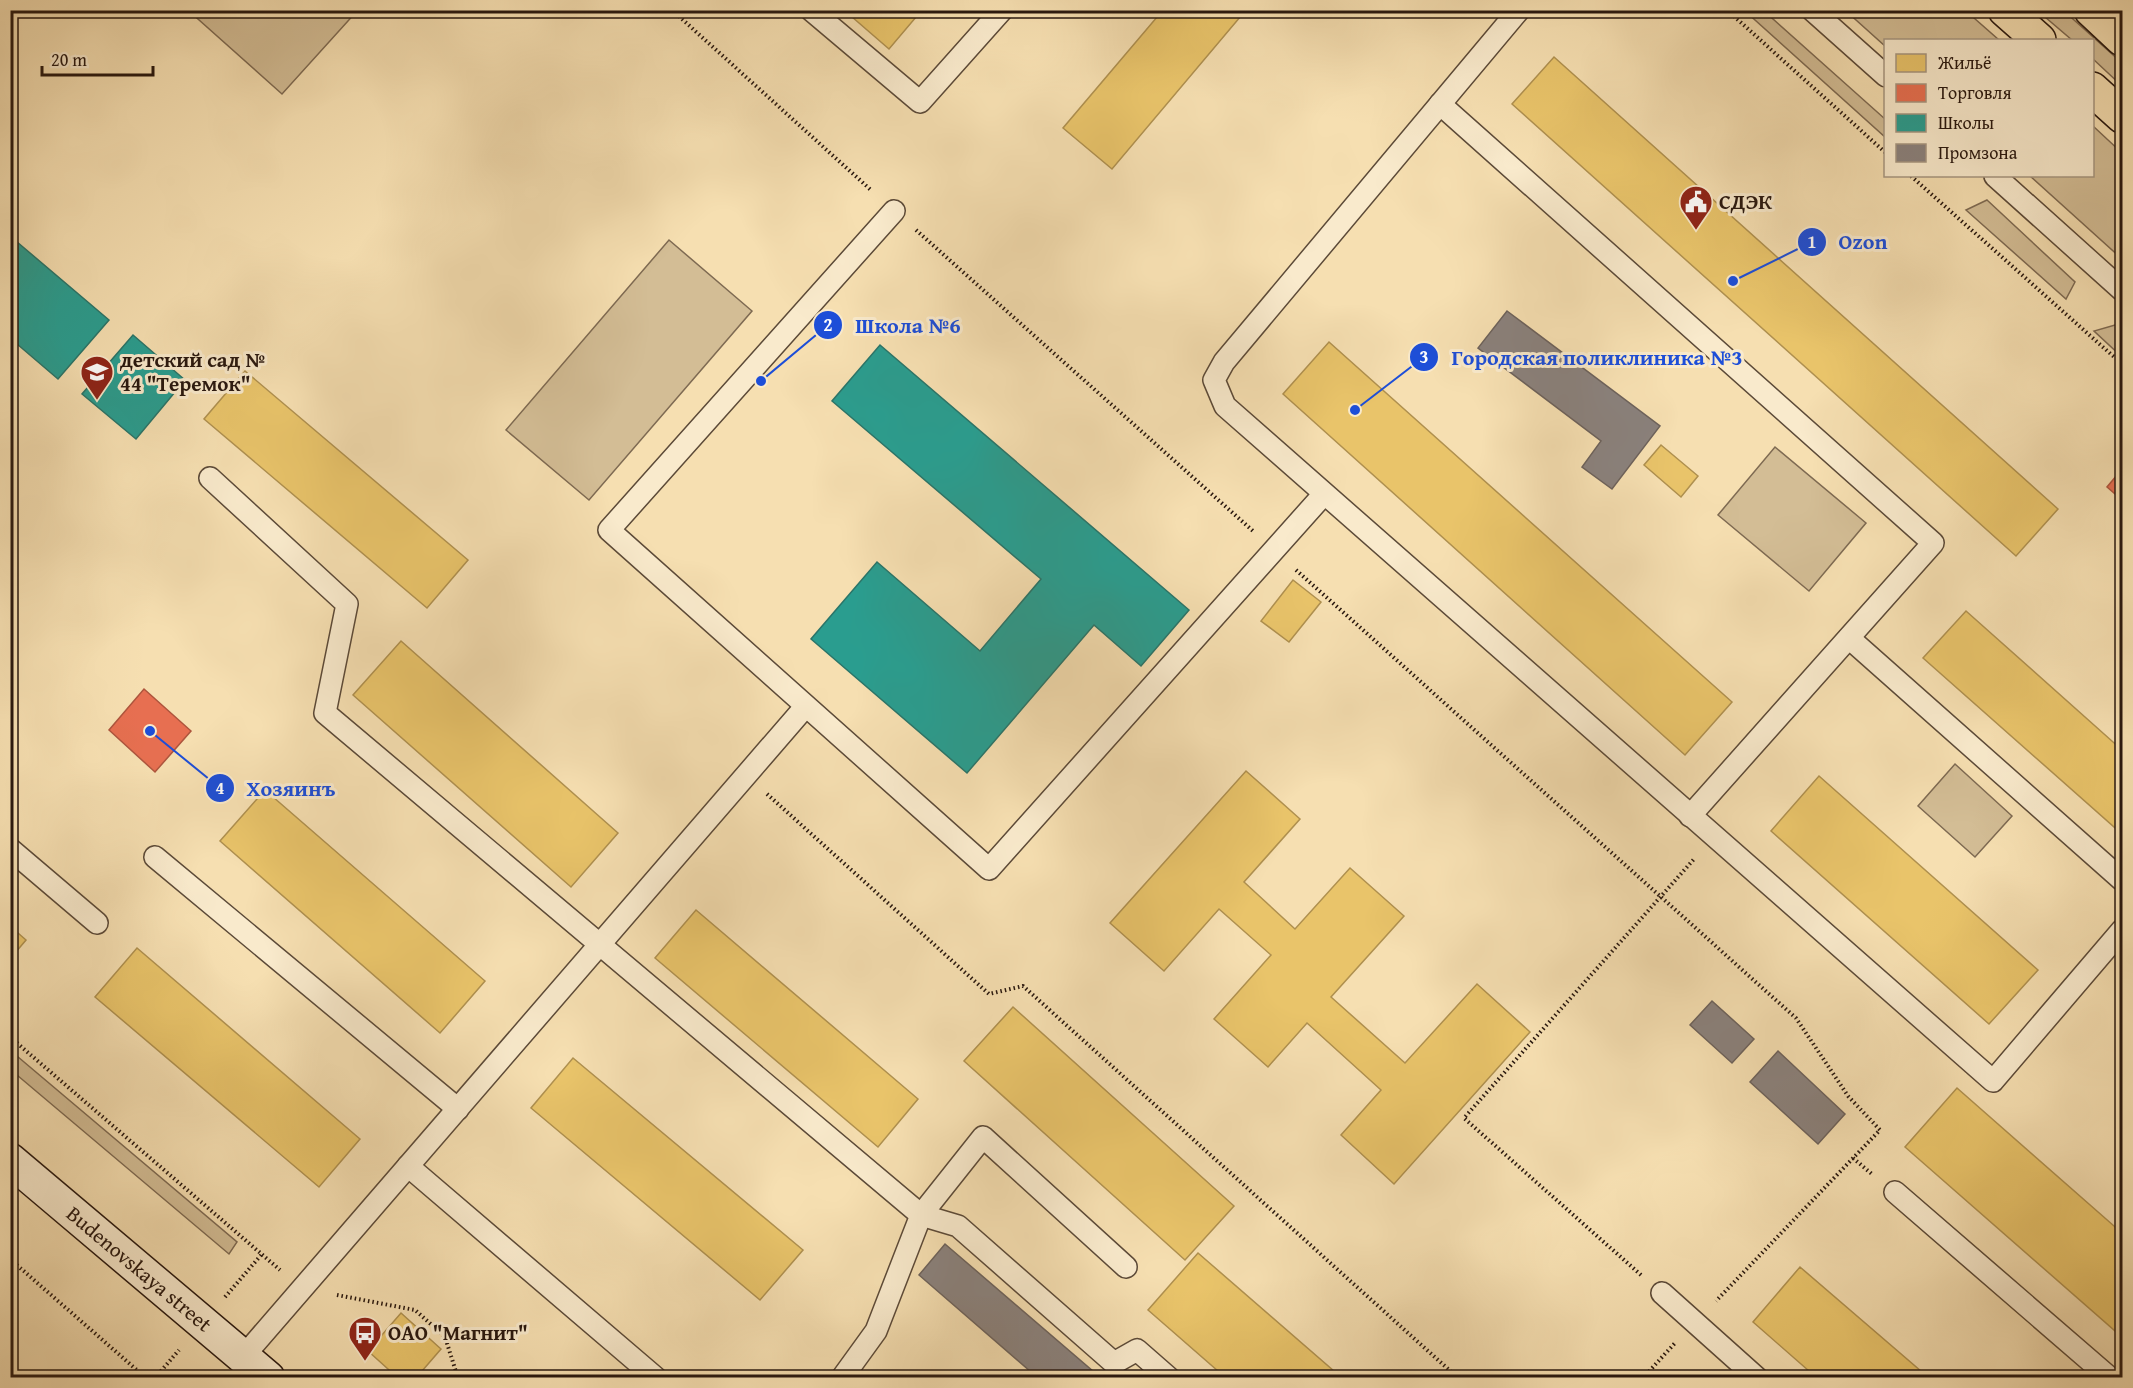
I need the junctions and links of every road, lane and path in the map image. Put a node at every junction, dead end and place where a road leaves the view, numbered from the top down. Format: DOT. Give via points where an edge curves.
graph roads {
  1 [pos="672,10"];
  2 [pos="811,10"];
  3 [pos="1002,10"];
  4 [pos="1519,10"];
  5 [pos="1727,10"];
  6 [pos="1812,10"];
  7 [pos="2005,10"];
  8 [pos="2091,10"];
  9 [pos="2038,39"];
  10 [pos="2122,39"];
  11 [pos="1884,74"];
  12 [pos="2094,91"];
  13 [pos="1440,105"];
  14 [pos="2122,116"];
  15 [pos="1884,151"];
  16 [pos="1912,177"];
  17 [pos="1996,177"];
  18 [pos="894,211"];
  19 [pos="2122,290"];
  20 [pos="2122,364"];
  21 [pos="210,478"];
  22 [pos="1324,494"];
  23 [pos="1274,550"];
  24 [pos="1849,638"];
  25 [pos="805,707"];
  26 [pos="746,775"];
  27 [pos="1690,816"];
  28 [pos="1714,837"];
  29 [pos="10,849"];
  30 [pos="155,857"];
  31 [pos="2122,880"];
  32 [pos="1661,896"];
  33 [pos="97,922"];
  34 [pos="2122,930"];
  35 [pos="599,945"];
  36 [pos="10,1037"];
  37 [pos="458,1109"];
  38 [pos="10,1160"];
  39 [pos="408,1166"];
  40 [pos="1895,1192"];
  41 [pos="921,1215"];
  42 [pos="10,1259"];
  43 [pos="1126,1267"];
  44 [pos="302,1289"];
  45 [pos="1662,1293"];
  46 [pos="1695,1322"];
  47 [pos="255,1367"];
  48 [pos="146,1377"];
  49 [pos="458,1377"];
  50 [pos="656,1377"];
  51 [pos="842,1377"];
  52 [pos="1169,1377"];
  53 [pos="1458,1377"];
  54 [pos="1643,1377"];
  55 [pos="1757,1377"];
  56 [pos="2110,1377"];
  1 -- 18 [label="path"];
  2 -- 3 [label="lane" via="920,102"];
  4 -- 13 [label="lane"];
  5 -- 15 [label="path"];
  6 -- 11 [label="lane"];
  7 -- 9 [label="main road"];
  8 -- 10 [label="main road"];
  12 -- 14 [label="main road"];
  13 -- 22 [label="lane" via="1224,362 1214,380 1225,406"];
  13 -- 24 [label="lane" via="1933,543"];
  16 -- 20 [label="path"];
  17 -- 19 [label="lane"];
  18 -- 23 [label="path"];
  18 -- 25 [label="lane" via="609,530"];
  21 -- 35 [label="lane" via="347,604 325,713"];
  22 -- 23 [label="lane"];
  22 -- 27 [label="lane"];
  23 -- 25 [label="lane" via="989,869"];
  23 -- 32 [label="path"];
  24 -- 27 [label="lane"];
  24 -- 31 [label="lane"];
  25 -- 26 [label="lane"];
  26 -- 35 [label="lane"];
  26 -- 53 [label="path" via="989,994 1023,986"];
  27 -- 28 [label="lane"];
  28 -- 32 [label="path"];
  28 -- 34 [label="lane" via="1993,1081"];
  29 -- 33 [label="lane"];
  30 -- 37 [label="lane"];
  32 -- 45 [label="path" via="1464,1118"];
  32 -- 46 [label="path" via="1796,1018 1848,1096 1880,1130"];
  35 -- 37 [label="lane"];
  35 -- 41 [label="lane"];
  36 -- 44 [label="path"];
  37 -- 39 [label="lane"];
  38 -- 47 [label="main road, Budenovskaya street"];
  39 -- 44 [label="lane"];
  39 -- 50 [label="lane"];
  40 -- 56 [label="lane"];
  41 -- 43 [label="lane" via="982,1137"];
  41 -- 51 [label="lane" via="876,1331"];
  41 -- 52 [label="lane" via="958,1226 1114,1364 1137,1350"];
  42 -- 48 [label="path"];
  44 -- 47 [label="lane"];
  44 -- 49 [label="path" via="415,1310 446,1337"];
  45 -- 46 [label="lane"];
  46 -- 54 [label="path"];
  46 -- 55 [label="lane"];
}
